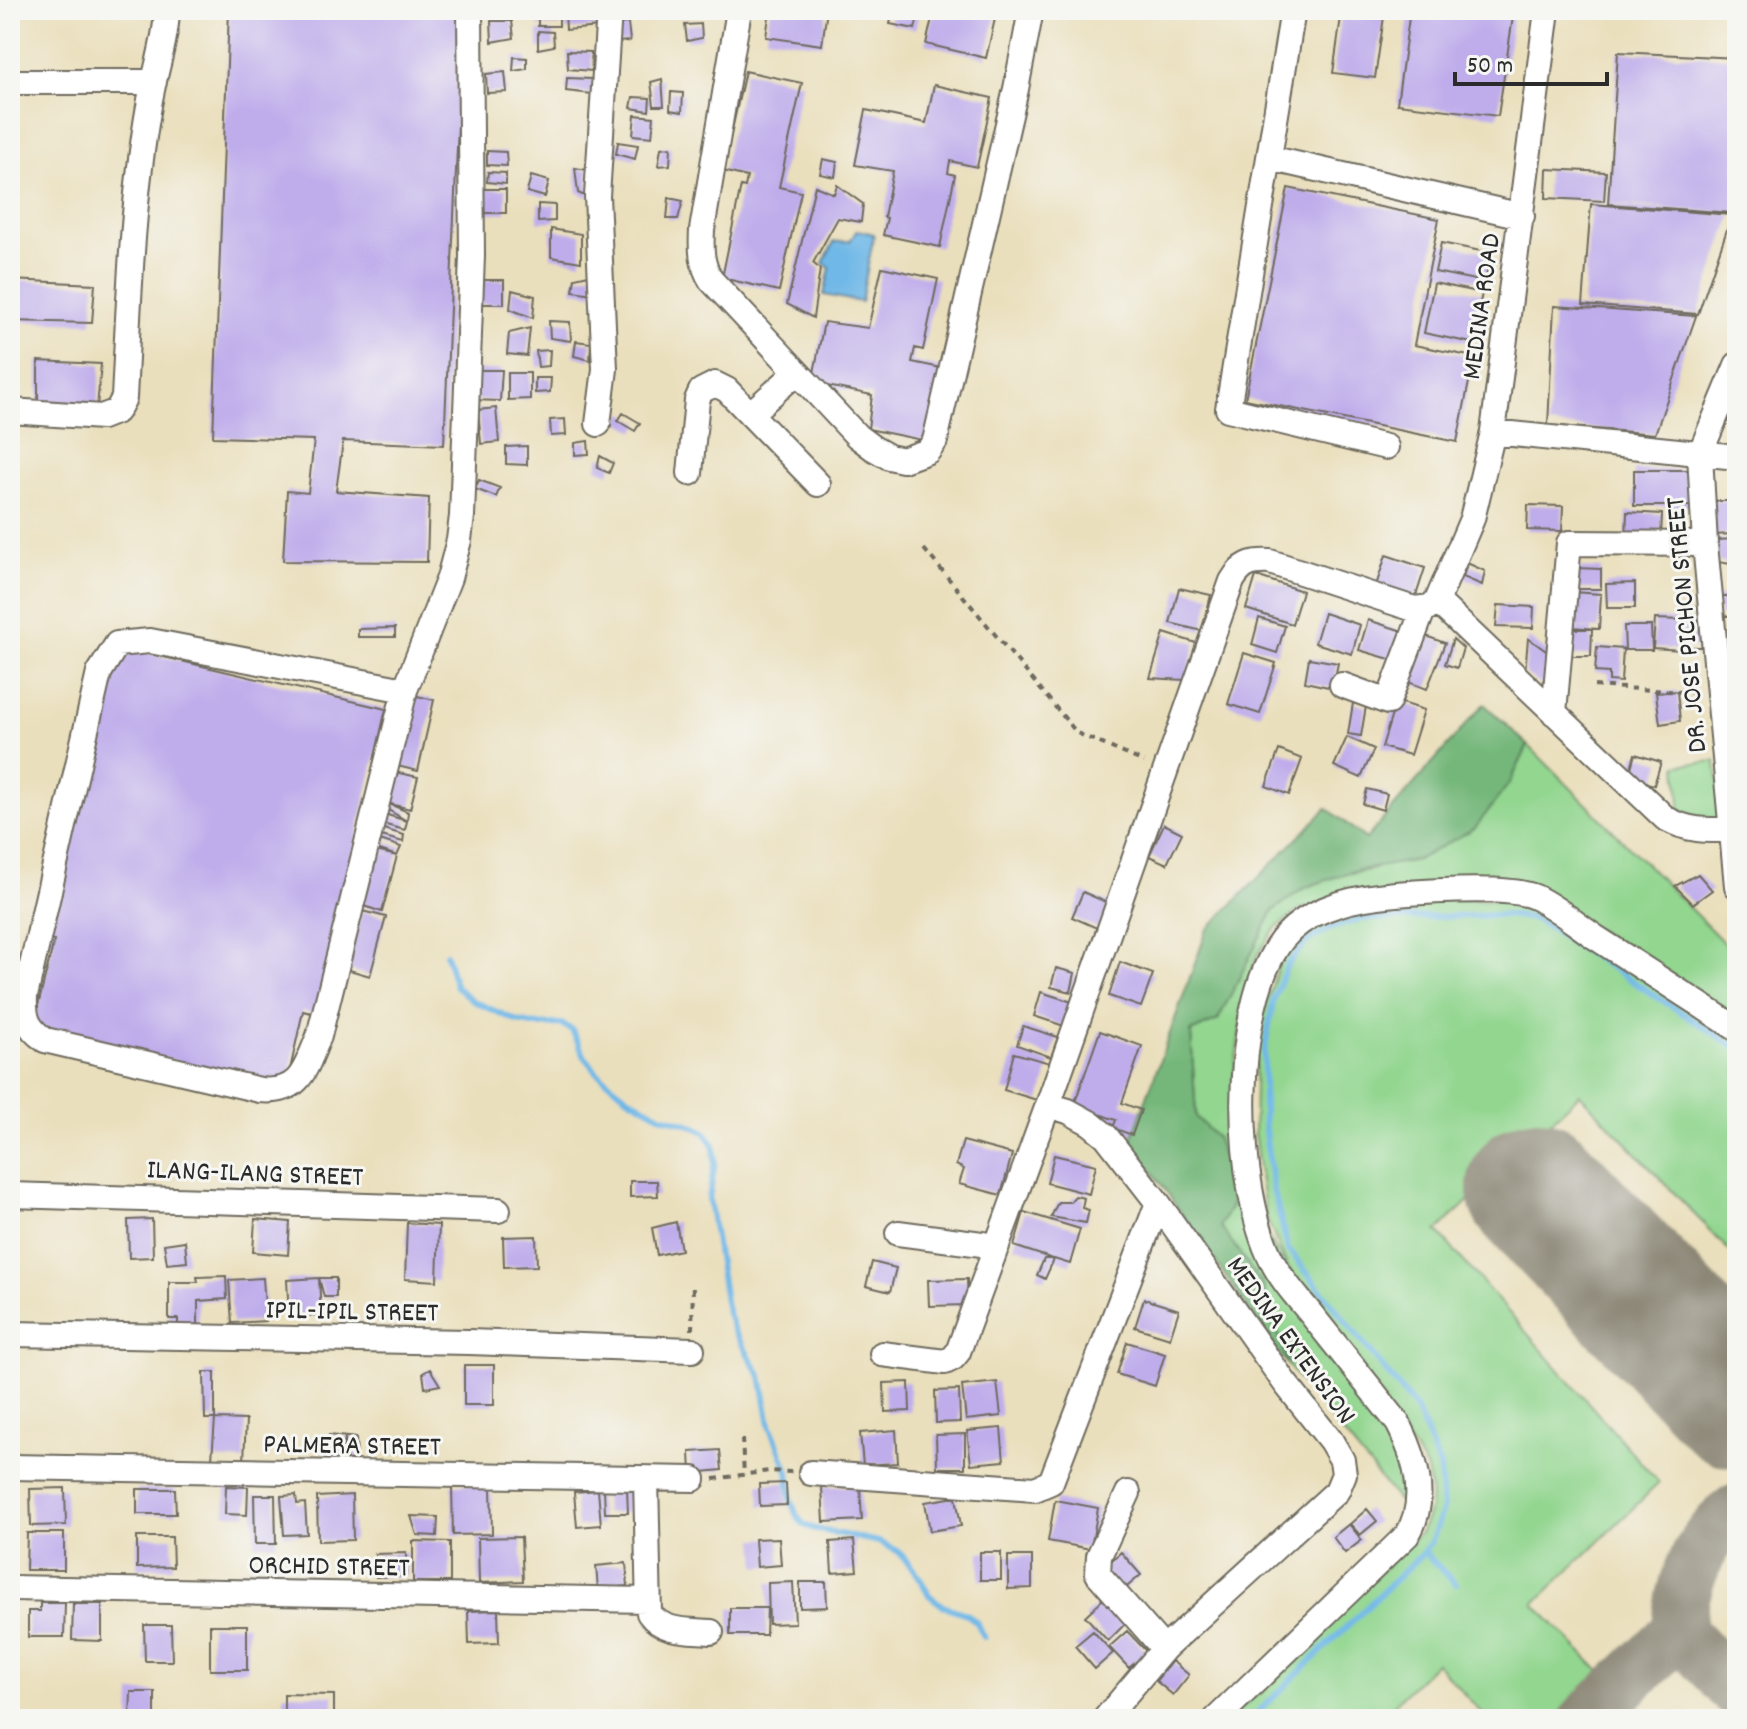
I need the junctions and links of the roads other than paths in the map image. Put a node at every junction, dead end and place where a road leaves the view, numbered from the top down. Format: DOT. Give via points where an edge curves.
graph roads {
  1 [pos="167,10"];
  2 [pos="470,10"];
  3 [pos="609,10"];
  4 [pos="739,10"];
  5 [pos="1031,10"];
  6 [pos="1293,10"];
  7 [pos="1547,10"];
  8 [pos="10,82"];
  9 [pos="154,82"];
  10 [pos="1269,158"];
  11 [pos="1522,216"];
  12 [pos="1737,365"];
  13 [pos="797,372"];
  14 [pos="10,411"];
  15 [pos="750,414"];
  16 [pos="598,424"];
  17 [pos="1493,432"];
  18 [pos="1386,447"];
  19 [pos="1700,454"];
  20 [pos="1737,457"];
  21 [pos="690,473"];
  22 [pos="818,484"];
  23 [pos="1705,544"];
  24 [pos="1430,606"];
  25 [pos="1342,685"];
  26 [pos="405,690"];
  27 [pos="1554,713"];
  28 [pos="1734,840"];
  29 [pos="1737,886"];
  30 [pos="1737,1029"];
  31 [pos="1048,1105"];
  32 [pos="10,1195"];
  33 [pos="1158,1203"];
  34 [pos="498,1210"];
  35 [pos="898,1233"];
  36 [pos="997,1246"];
  37 [pos="10,1334"];
  38 [pos="692,1350"];
  39 [pos="882,1354"];
  40 [pos="10,1467"];
  41 [pos="811,1473"];
  42 [pos="646,1479"];
  43 [pos="693,1479"];
  44 [pos="1128,1493"];
  45 [pos="10,1588"];
  46 [pos="647,1600"];
  47 [pos="711,1632"];
  48 [pos="1164,1649"];
  49 [pos="1105,1719"];
  50 [pos="1216,1719"];
  1 -- 9 [label="street"];
  2 -- 26 [label="street" via="472,256 462,516 449,578"];
  3 -- 16 [label="street" via="597,196 605,369"];
  4 -- 13 [label="street" via="702,230 702,260 711,280"];
  5 -- 13 [label="street" via="935,441 916,457 889,457 857,436"];
  6 -- 10 [label="street"];
  7 -- 11 [label="street, MEDINA ROAD"];
  8 -- 9 [label="street"];
  9 -- 14 [label="street" via="132,246 124,398 117,411 102,417"];
  10 -- 11 [label="street"];
  10 -- 18 [label="street" via="1228,409"];
  11 -- 17 [label="street, MEDINA ROAD"];
  12 -- 19 [label="street, DR. JOSE PICHON STREET"];
  13 -- 15 [label="street"];
  15 -- 21 [label="street" via="721,386 701,391"];
  15 -- 22 [label="street"];
  17 -- 19 [label="street"];
  17 -- 24 [label="street, MEDINA ROAD" via="1472,519"];
  19 -- 20 [label="street"];
  19 -- 23 [label="street, DR. JOSE PICHON STREET"];
  23 -- 27 [label="street" via="1569,543"];
  23 -- 28 [label="street, DR. JOSE PICHON STREET"];
  24 -- 25 [label="street, MEDINA ROAD" via="1388,702"];
  24 -- 27 [label="street"];
  24 -- 31 [label="street" via="1414,609 1270,562 1240,568"];
  26 -- 26 [label="street" via="319,1036 293,1086 277,1091 245,1088 45,1040 31,1030 24,1014 29,980 99,673 117,644 150,641"];
  27 -- 28 [label="street" via="1665,818"];
  28 -- 29 [label="street, DR. JOSE PICHON STREET"];
  30 -- 50 [label="street" via="1533,896 1434,891 1362,898 1305,919 1284,938 1255,994 1245,1060 1245,1131 1256,1215 1279,1273 1398,1423 1418,1480 1419,1511 1407,1535"];
  31 -- 33 [label="street, MEDINA EXTENSION" via="1068,1111 1106,1136"];
  31 -- 36 [label="street"];
  32 -- 34 [label="street, ILANG-ILANG STREET"];
  33 -- 41 [label="street" via="1051,1482 1035,1489"];
  33 -- 48 [label="street, MEDINA EXTENSION" via="1331,1441 1344,1474 1337,1491"];
  35 -- 36 [label="street"];
  36 -- 39 [label="street" via="953,1358 935,1362"];
  37 -- 38 [label="street, IPIL-IPIL STREET"];
  40 -- 42 [label="street, PALMERA STREET"];
  42 -- 43 [label="street, PALMERA STREET"];
  42 -- 46 [label="street"];
  44 -- 48 [label="street" via="1099,1556 1098,1574"];
  45 -- 46 [label="street, ORCHID STREET"];
  46 -- 47 [label="street" via="655,1622"];
  48 -- 49 [label="street, MEDINA EXTENSION"];
}
